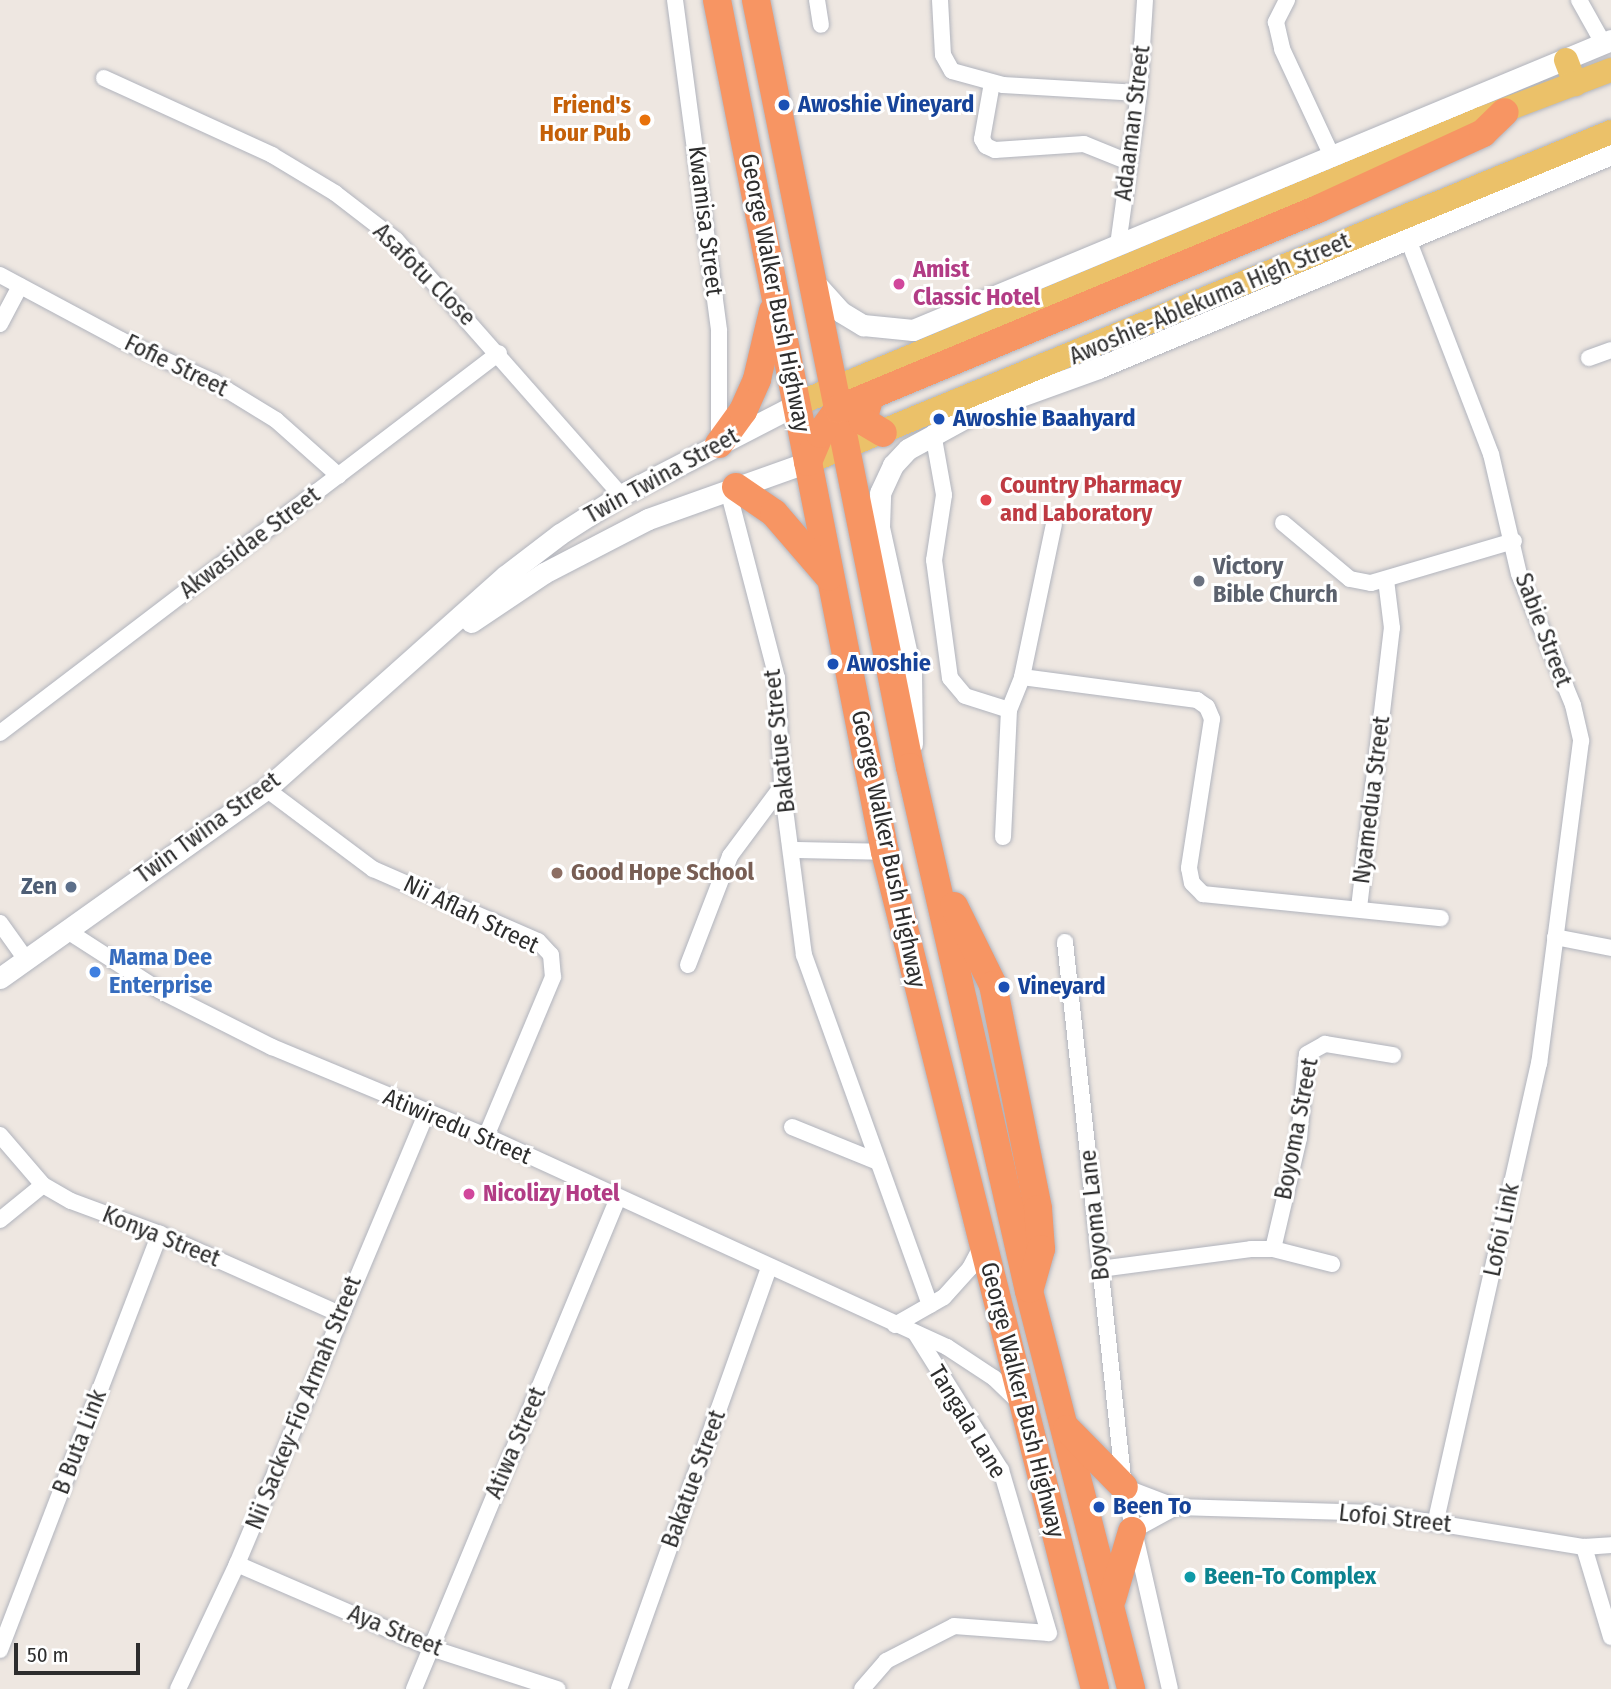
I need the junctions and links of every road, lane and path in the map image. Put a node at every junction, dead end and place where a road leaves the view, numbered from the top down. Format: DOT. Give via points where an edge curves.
graph roads {
  1 [pos="675,0"];
  2 [pos="717,0"];
  3 [pos="756,0"];
  4 [pos="817,0"];
  5 [pos="940,0"];
  6 [pos="1145,0"];
  7 [pos="1287,0"];
  8 [pos="1579,0"];
  9 [pos="821,25"];
  10 [pos="1607,42"];
  11 [pos="1566,60"];
  12 [pos="1611,70"];
  13 [pos="104,78"];
  14 [pos="992,83"];
  15 [pos="1575,84"];
  16 [pos="1139,93"];
  17 [pos="1505,112"];
  18 [pos="1611,132"];
  19 [pos="1331,154"];
  20 [pos="1611,154"];
  21 [pos="1126,162"];
  22 [pos="1408,239"];
  23 [pos="1118,245"];
  24 [pos="0,275"];
  25 [pos="809,276"];
  26 [pos="20,286"];
  27 [pos="776,298"];
  28 [pos="0,324"];
  29 [pos="1611,350"];
  30 [pos="499,354"];
  31 [pos="1095,358"];
  32 [pos="1589,358"];
  33 [pos="870,396"];
  34 [pos="837,398"];
  35 [pos="797,404"];
  36 [pos="883,433"];
  37 [pos="933,433"];
  38 [pos="719,444"];
  39 [pos="846,448"];
  40 [pos="808,462"];
  41 [pos="339,475"];
  42 [pos="732,488"];
  43 [pos="621,495"];
  44 [pos="1283,523"];
  45 [pos="1054,524"];
  46 [pos="879,527"];
  47 [pos="1514,541"];
  48 [pos="1386,580"];
  49 [pos="832,582"];
  50 [pos="406,666"];
  51 [pos="1022,677"];
  52 [pos="1009,710"];
  53 [pos="0,733"];
  54 [pos="910,766"];
  55 [pos="782,786"];
  56 [pos="266,789"];
  57 [pos="1003,837"];
  58 [pos="793,850"];
  59 [pos="884,852"];
  60 [pos="1359,908"];
  61 [pos="1441,918"];
  62 [pos="0,923"];
  63 [pos="66,930"];
  64 [pos="1555,937"];
  65 [pos="1065,942"];
  66 [pos="1611,948"];
  67 [pos="25,958"];
  68 [pos="688,965"];
  69 [pos="0,978"];
  70 [pos="1393,1055"];
  71 [pos="426,1115"];
  72 [pos="792,1127"];
  73 [pos="0,1135"];
  74 [pos="486,1136"];
  75 [pos="878,1162"];
  76 [pos="43,1185"];
  77 [pos="618,1198"];
  78 [pos="0,1220"];
  79 [pos="160,1234"];
  80 [pos="982,1245"];
  81 [pos="1273,1249"];
  82 [pos="1332,1264"];
  83 [pos="769,1269"];
  84 [pos="1100,1269"];
  85 [pos="930,1305"];
  86 [pos="340,1314"];
  87 [pos="895,1325"];
  88 [pos="916,1334"];
  89 [pos="1024,1407"];
  90 [pos="1065,1427"];
  91 [pos="1124,1487"];
  92 [pos="1176,1507"];
  93 [pos="1436,1521"];
  94 [pos="1132,1531"];
  95 [pos="1611,1545"];
  96 [pos="1584,1547"];
  97 [pos="237,1564"];
  98 [pos="1110,1609"];
  99 [pos="1611,1637"];
  100 [pos="431,1648"];
  101 [pos="0,1650"];
  102 [pos="178,1689"];
  103 [pos="414,1689"];
  104 [pos="557,1689"];
  105 [pos="619,1689"];
  106 [pos="862,1689"];
  107 [pos="1096,1689"];
  108 [pos="1131,1689"];
  109 [pos="1170,1689"];
  1 -- 38 [label="street, Kwamisa Street" via="719,331"];
  2 -- 27 [label="highway, George Walker Bush Highway"];
  3 -- 25 [label="highway, George Walker Bush Highway"];
  4 -- 9 [label="street"];
  5 -- 14 [label="street" via="943,55 952,71"];
  6 -- 16 [label="street, Adaaman Street"];
  7 -- 19 [label="street" via="1276,22 1282,50"];
  8 -- 10 [label="street"];
  10 -- 11 [label="street"];
  11 -- 15 [label="main road"];
  11 -- 19 [label="street"];
  12 -- 15 [label="main road"];
  13 -- 30 [label="street, Asafotu Close" via="272,155 335,193 396,240"];
  14 -- 16 [label="street"];
  14 -- 21 [label="street" via="982,139 986,146 995,150 1084,144"];
  15 -- 17 [label="main road"];
  16 -- 21 [label="street, Adaaman Street"];
  17 -- 33 [label="highway" via="1483,133 1318,209"];
  17 -- 34 [label="main road"];
  18 -- 31 [label="main road, Awoshie-Ablekuma High Street"];
  19 -- 23 [label="street"];
  20 -- 22 [label="street, Awoshie-Ablekuma High Street"];
  21 -- 23 [label="street, Adaaman Street"];
  22 -- 31 [label="street, Awoshie-Ablekuma High Street"];
  22 -- 47 [label="street, Sabie Street" via="1491,454"];
  23 -- 25 [label="street, George Walker Bush Highway" via="913,330 863,325 841,312"];
  24 -- 26 [label="street, Fofie Street"];
  25 -- 34 [label="highway, George Walker Bush Highway"];
  26 -- 28 [label="street"];
  26 -- 41 [label="street, Fofie Street" via="121,340 214,382 276,420"];
  27 -- 35 [label="highway, George Walker Bush Highway"];
  27 -- 38 [label="highway" via="757,379 743,411"];
  29 -- 32 [label="street"];
  30 -- 41 [label="street, Akwasidae Street"];
  30 -- 43 [label="street, Asafotu Close"];
  31 -- 36 [label="main road, Awoshie-Ablekuma High Street"];
  31 -- 37 [label="street, Awoshie-Ablekuma High Street"];
  33 -- 34 [label="highway"];
  33 -- 36 [label="highway" via="863,421"];
  34 -- 35 [label="main road"];
  34 -- 39 [label="highway, George Walker Bush Highway"];
  34 -- 40 [label="highway"];
  35 -- 38 [label="street, Twin Twina Street"];
  35 -- 40 [label="highway, George Walker Bush Highway"];
  36 -- 39 [label="main road, Awoshie-Ablekuma High Street"];
  37 -- 46 [label="street, Awoshie-Ablekuma High Street" via="893,465 880,493"];
  37 -- 52 [label="street" via="944,495 934,560 950,678 965,696"];
  38 -- 43 [label="street, Twin Twina Street"];
  39 -- 40 [label="main road, Awoshie-Ablekuma High Street"];
  39 -- 54 [label="highway, George Walker Bush Highway"];
  40 -- 42 [label="street, Twin Twina Street"];
  40 -- 49 [label="highway, George Walker Bush Highway"];
  41 -- 53 [label="street, Akwasidae Street"];
  42 -- 49 [label="highway" via="775,513"];
  42 -- 50 [label="street, Twin Twina Street" via="648,519 544,573"];
  42 -- 55 [label="street, Bakatue Street" via="777,678"];
  43 -- 50 [label="street, Twin Twina Street" via="505,576"];
  44 -- 48 [label="street" via="1350,579"];
  45 -- 51 [label="street"];
  46 -- 54 [label="street, George Walker Bush Highway" via="911,673"];
  47 -- 48 [label="street"];
  47 -- 64 [label="street, Sabie Street" via="1520,574 1573,705 1581,741"];
  48 -- 60 [label="street, Nyamedua Street" via="1392,628"];
  49 -- 59 [label="highway, George Walker Bush Highway"];
  50 -- 56 [label="street, Twin Twina Street"];
  51 -- 52 [label="street"];
  51 -- 60 [label="street, Nyamedua Street" via="1197,700 1207,707 1212,719 1189,868 1192,883 1203,894"];
  52 -- 57 [label="street"];
  54 -- 90 [label="highway, George Walker Bush Highway" via="934,866 993,985 1038,1209 1041,1249 1029,1291"];
  55 -- 58 [label="street, Bakatue Street"];
  55 -- 68 [label="street" via="730,856"];
  56 -- 63 [label="street, Twin Twina Street"];
  56 -- 74 [label="street, Nii Aflah Street" via="373,869 537,941 551,955 553,977"];
  58 -- 59 [label="street"];
  58 -- 75 [label="street, Bakatue Street" via="804,955 857,1092"];
  59 -- 80 [label="highway, George Walker Bush Highway"];
  60 -- 61 [label="street"];
  62 -- 67 [label="street"];
  63 -- 67 [label="street, Twin Twina Street"];
  63 -- 71 [label="street, Atiwiredu Street" via="159,990 272,1047"];
  64 -- 66 [label="street"];
  64 -- 93 [label="street, Lofoi Link" via="1539,1063"];
  65 -- 84 [label="street, Boyoma Lane"];
  67 -- 69 [label="street, Twin Twina Street"];
  70 -- 81 [label="street, Boyoma Street" via="1325,1044 1307,1054 1299,1138"];
  71 -- 74 [label="street, Atiwiredu Street"];
  71 -- 86 [label="street, Nii Sackey-Fio Armah Street"];
  72 -- 75 [label="street"];
  73 -- 76 [label="street, Konya Street"];
  74 -- 77 [label="street, Atiwiredu Street"];
  75 -- 85 [label="street, Bakatue Street"];
  76 -- 78 [label="street"];
  76 -- 79 [label="street, Konya Street" via="71,1201"];
  77 -- 83 [label="street, Atiwiredu Street"];
  77 -- 100 [label="street, Atiwa Street"];
  79 -- 86 [label="street, Konya Street"];
  79 -- 101 [label="street, B Buta Link"];
  80 -- 85 [label="street" via="958,1283"];
  80 -- 89 [label="highway, George Walker Bush Highway"];
  81 -- 82 [label="street"];
  81 -- 84 [label="street"];
  83 -- 87 [label="street, Atiwiredu Street"];
  83 -- 105 [label="street, Bakatue Street"];
  84 -- 91 [label="street, Boyoma Lane"];
  85 -- 87 [label="street"];
  86 -- 97 [label="street, Nii Sackey-Fio Armah Street"];
  87 -- 88 [label="street, Atiwiredu Street"];
  88 -- 89 [label="street, Atiwiredu Street" via="970,1361"];
  88 -- 106 [label="street, Tangala Lane" via="1000,1470 1049,1633 954,1626 886,1661"];
  89 -- 107 [label="highway, George Walker Bush Highway"];
  90 -- 91 [label="highway"];
  90 -- 98 [label="highway, George Walker Bush Highway"];
  91 -- 92 [label="street, Lofoi Street"];
  91 -- 94 [label="street, Boyoma Lane"];
  92 -- 93 [label="street, Lofoi Street" via="1374,1513"];
  92 -- 94 [label="street"];
  93 -- 96 [label="street, Lofoi Street"];
  94 -- 98 [label="highway"];
  94 -- 109 [label="street, Boyoma Lane"];
  95 -- 96 [label="street, Lofoi Street"];
  96 -- 99 [label="street"];
  97 -- 100 [label="street, Aya Street"];
  97 -- 102 [label="street, Nii Sackey-Fio Armah Street"];
  98 -- 108 [label="highway, George Walker Bush Highway"];
  100 -- 103 [label="street, Atiwa Street"];
  100 -- 104 [label="street, Aya Street"];
}
